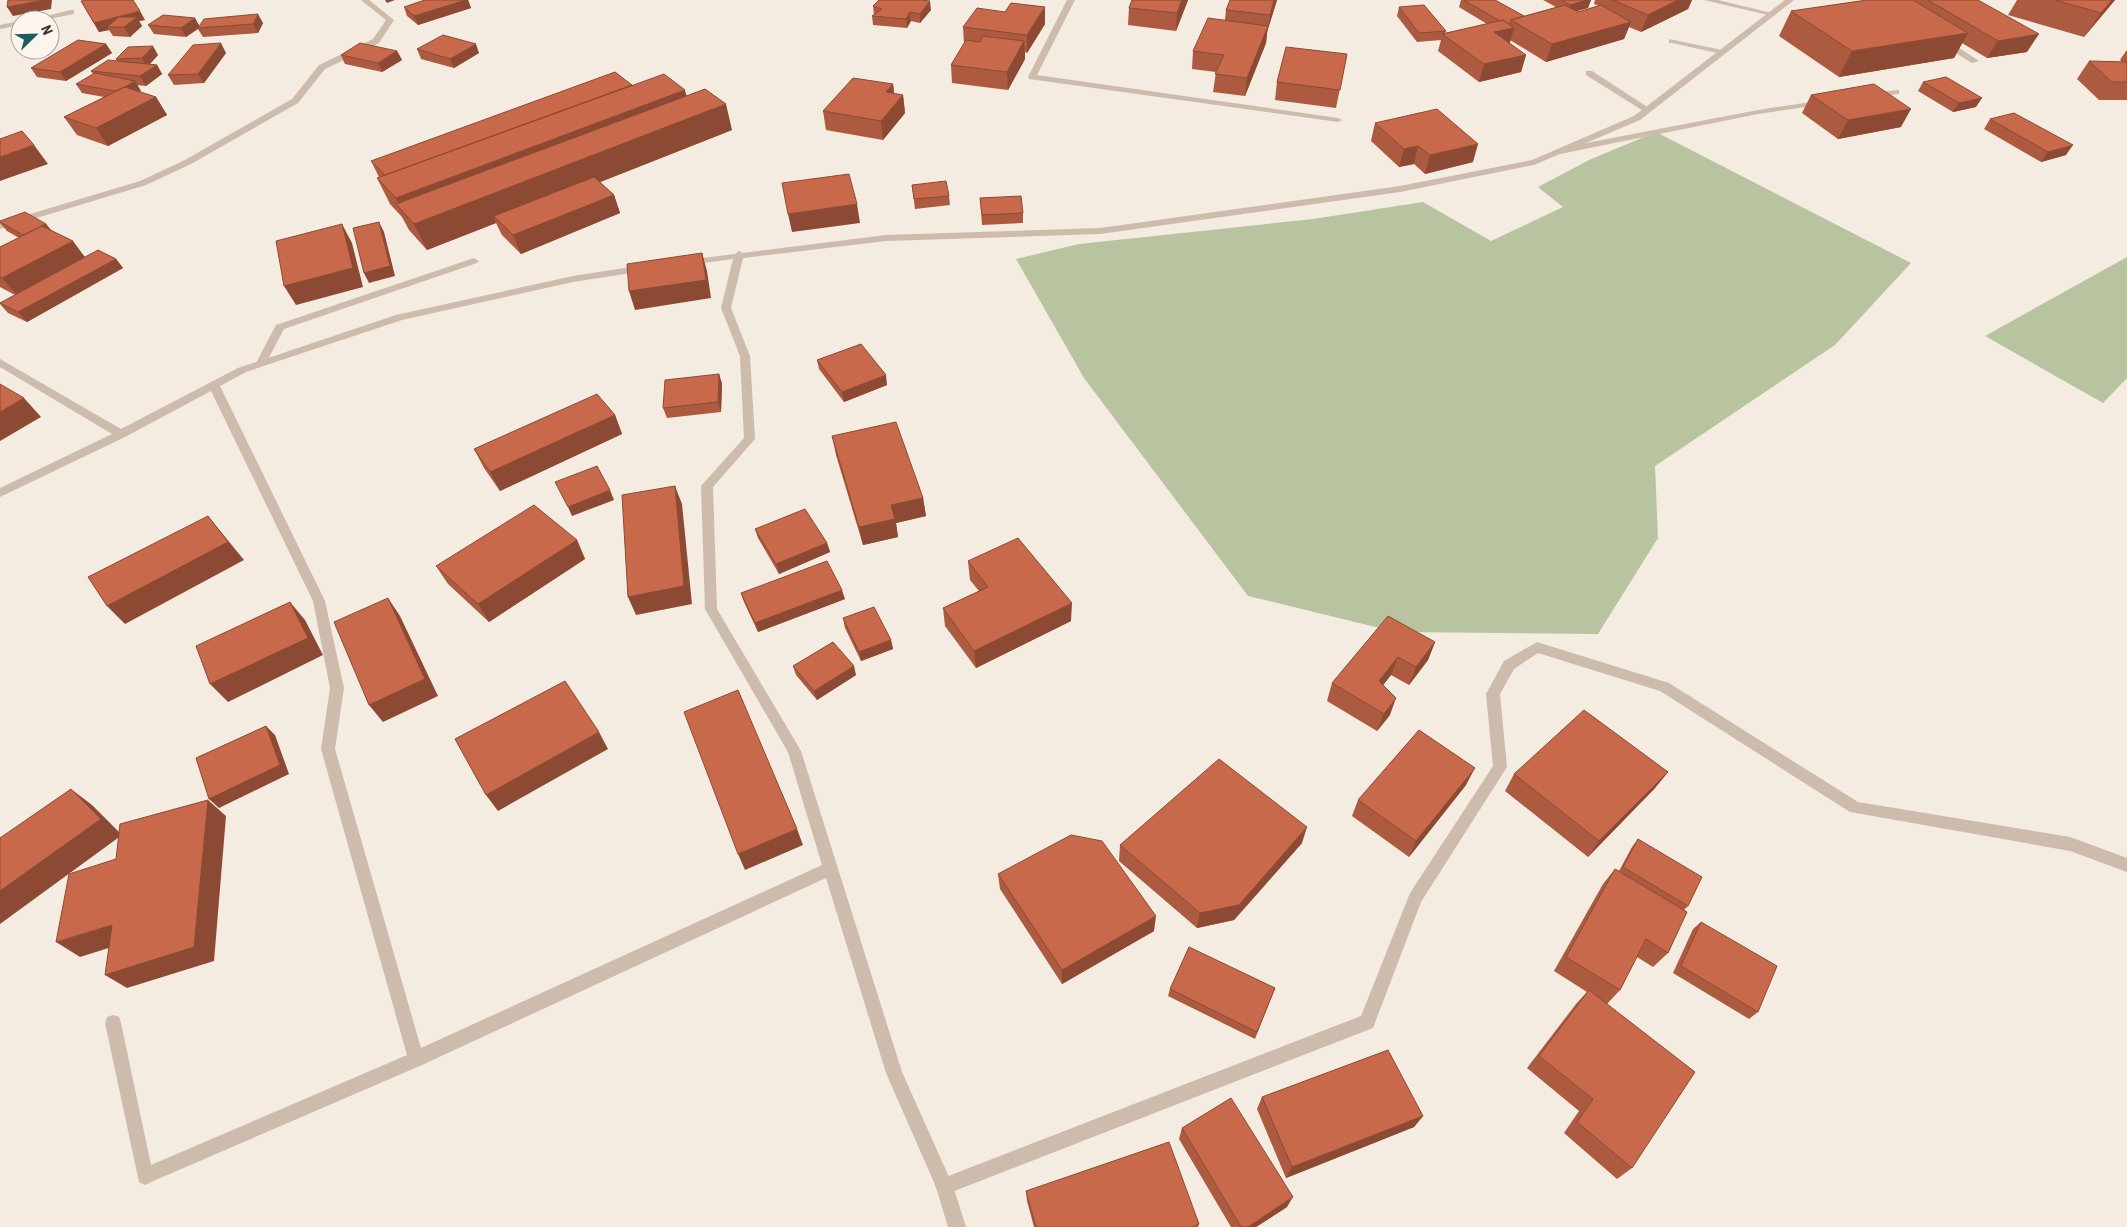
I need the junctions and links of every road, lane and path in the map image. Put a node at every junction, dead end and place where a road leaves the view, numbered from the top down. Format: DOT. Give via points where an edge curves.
graph roads {
  1 [pos="366,0"];
  2 [pos="1071,0"];
  3 [pos="1708,0"];
  4 [pos="1790,0"];
  5 [pos="71,12"];
  6 [pos="60,14"];
  7 [pos="1772,14"];
  8 [pos="1932,35"];
  9 [pos="1672,41"];
  10 [pos="1722,52"];
  11 [pos="1974,61"];
  12 [pos="1589,73"];
  13 [pos="1896,92"];
  14 [pos="1866,96"];
  15 [pos="1837,100"];
  16 [pos="1648,110"];
  17 [pos="1338,120"];
  18 [pos="1560,151"];
  19 [pos="0,226"];
  20 [pos="739,254"];
  21 [pos="474,261"];
  22 [pos="680,263"];
  23 [pos="651,267"];
  24 [pos="0,362"];
  25 [pos="262,363"];
  26 [pos="214,385"];
  27 [pos="121,434"];
  28 [pos="0,493"];
  29 [pos="2127,865"];
  30 [pos="830,869"];
  31 [pos="113,1022"];
  32 [pos="416,1059"];
  33 [pos="944,1186"];
  34 [pos="957,1227"];
  1 -- 19 [label="street" via="390,20 376,41 322,67 295,101 188,162 143,183"];
  2 -- 17 [label="street" via="1032,76"];
  3 -- 7 [label="street"];
  4 -- 7 [label="street"];
  5 -- 6 [label="street"];
  7 -- 10 [label="street"];
  8 -- 11 [label="street"];
  9 -- 10 [label="street"];
  10 -- 16 [label="street"];
  12 -- 16 [label="street"];
  13 -- 14 [label="street"];
  15 -- 18 [label="street" via="1758,112"];
  16 -- 18 [label="street" via="1637,118"];
  18 -- 20 [label="street" via="1534,162 1400,189 1100,231 886,238"];
  20 -- 22 [label="street"];
  20 -- 30 [label="street" via="726,308 745,356 750,439 707,486 711,608 794,751"];
  21 -- 25 [label="street" via="280,327"];
  23 -- 25 [label="street" via="573,279 400,317"];
  24 -- 27 [label="street"];
  25 -- 26 [label="street"];
  26 -- 27 [label="street"];
  26 -- 32 [label="street" via="319,601 337,688 328,749"];
  27 -- 28 [label="street"];
  29 -- 33 [label="street" via="2070,844 1855,808 1664,687 1537,647 1509,665 1493,694 1500,767 1415,898 1368,1022"];
  30 -- 32 [label="street"];
  30 -- 33 [label="street" via="894,1073"];
  31 -- 32 [label="street" via="145,1176"];
  33 -- 34 [label="street"];
}
